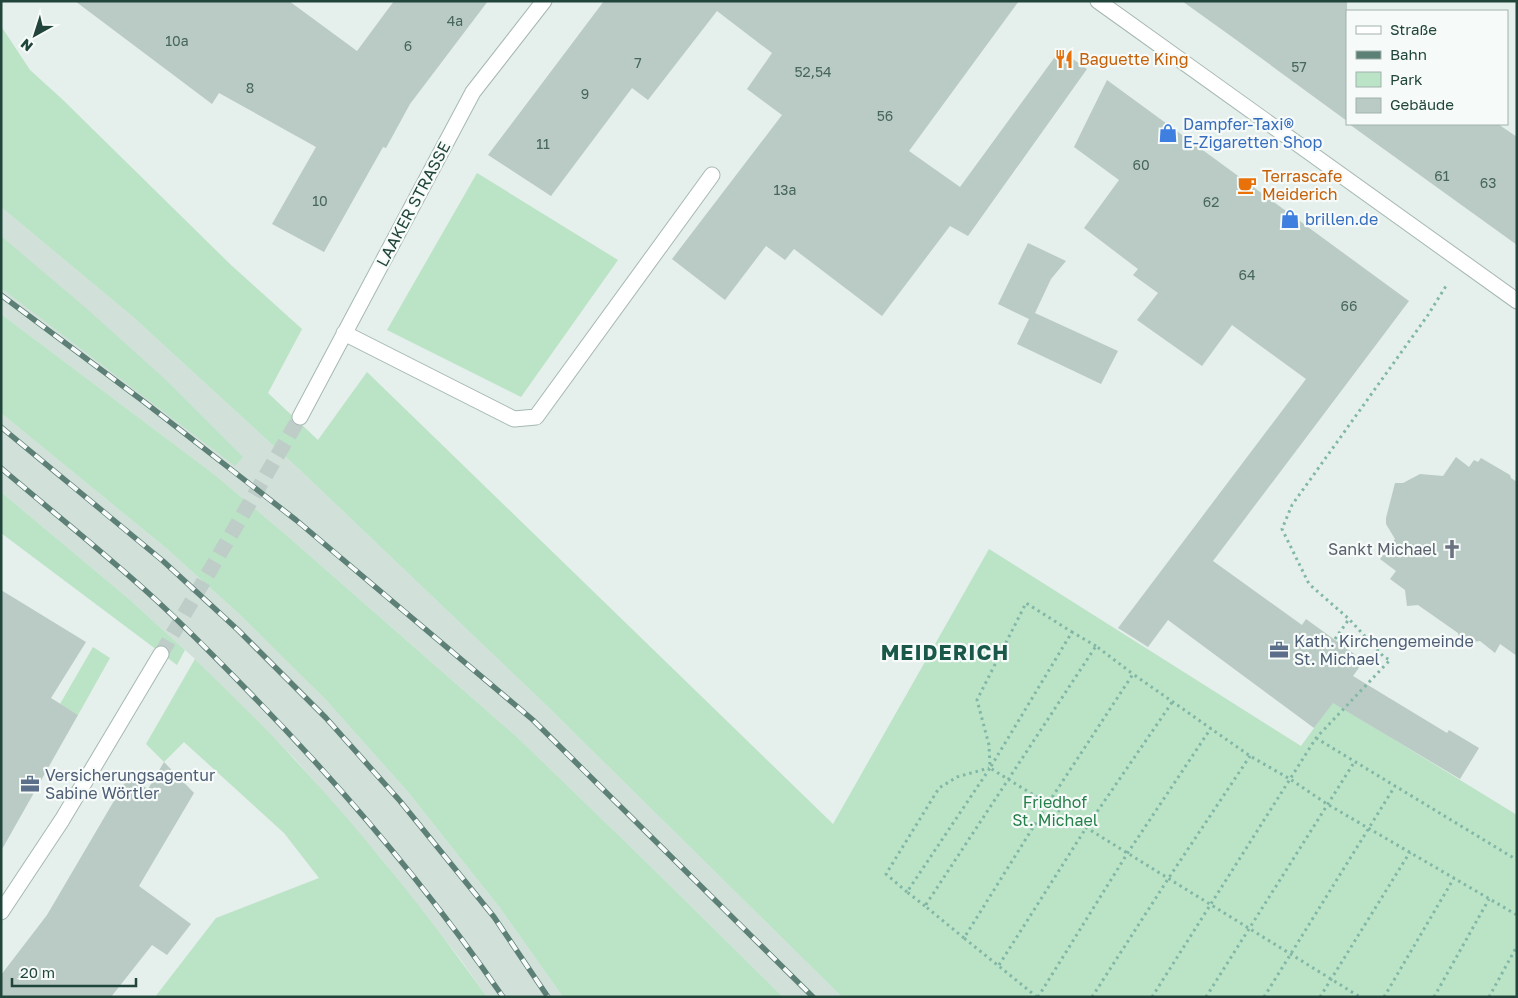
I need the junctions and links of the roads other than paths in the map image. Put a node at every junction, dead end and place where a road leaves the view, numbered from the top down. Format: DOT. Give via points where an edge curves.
graph roads {
  1 [pos="544,1"];
  2 [pos="1098,1"];
  3 [pos="712,175"];
  4 [pos="1517,301"];
  5 [pos="344,333"];
  6 [pos="300,417"];
  7 [pos="161,654"];
  8 [pos="1,912"];
  1 -- 5 [label="street, LAAKER STRASSE" via="473,92"];
  2 -- 4 [label="street"];
  3 -- 5 [label="street" via="536,417 514,419"];
  5 -- 6 [label="street, LAAKER STRASSE"];
  7 -- 8 [label="street" via="62,820"];
}
